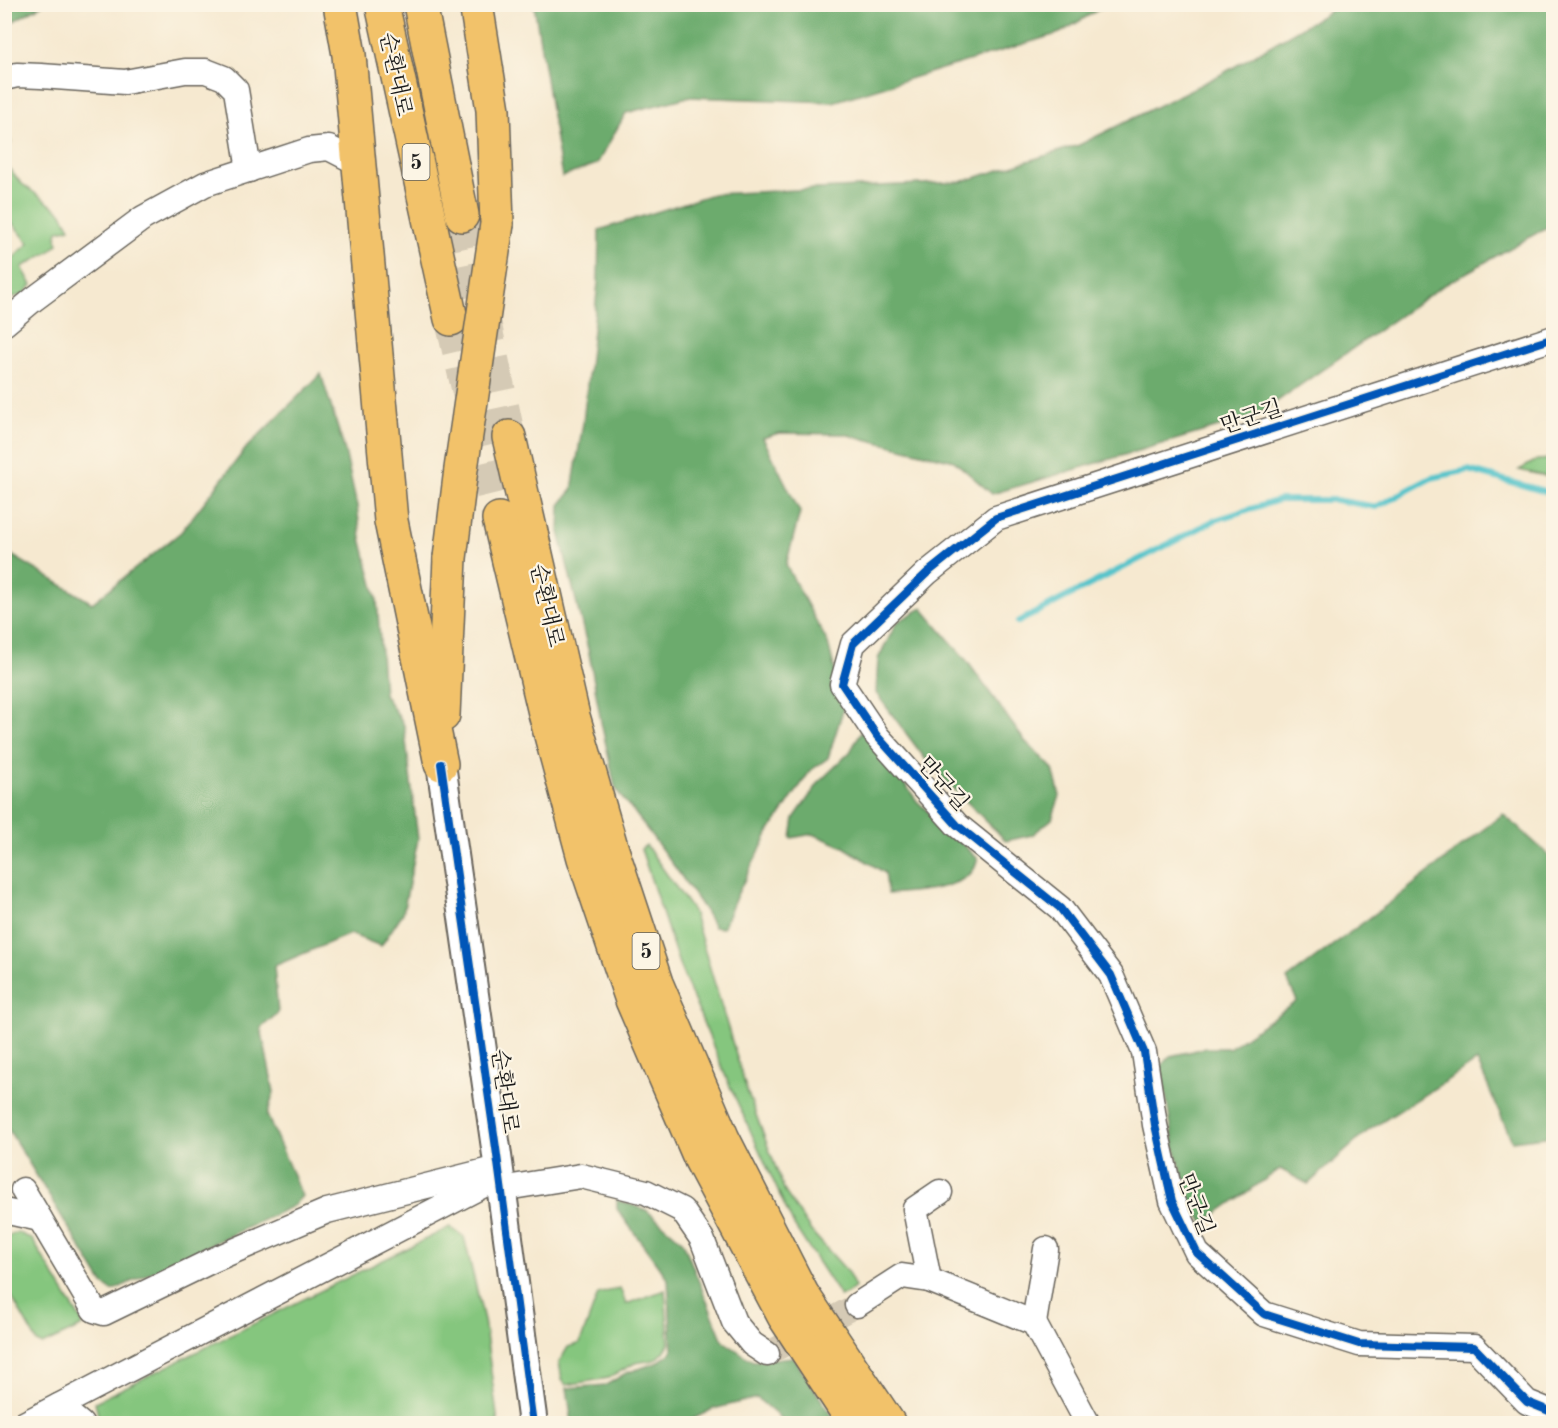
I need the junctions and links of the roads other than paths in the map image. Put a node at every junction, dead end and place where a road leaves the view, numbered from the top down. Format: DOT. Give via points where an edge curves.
graph roads {
  1 [pos="340,4"];
  2 [pos="382,4"];
  3 [pos="420,4"];
  4 [pos="476,4"];
  5 [pos="4,78"];
  6 [pos="358,163"];
  7 [pos="249,170"];
  8 [pos="462,215"];
  9 [pos="7,318"];
  10 [pos="451,319"];
  11 [pos="1554,338"];
  12 [pos="509,437"];
  13 [pos="499,519"];
  14 [pos="441,764"];
  15 [pos="499,1178"];
  16 [pos="23,1190"];
  17 [pos="940,1192"];
  18 [pos="4,1211"];
  19 [pos="40,1219"];
  20 [pos="1046,1250"];
  21 [pos="929,1280"];
  22 [pos="857,1305"];
  23 [pos="1034,1323"];
  24 [pos="767,1354"];
  25 [pos="59,1406"];
  26 [pos="1554,1413"];
  27 [pos="24,1424"];
  28 [pos="81,1424"];
  29 [pos="532,1424"];
  30 [pos="855,1424"];
  31 [pos="889,1424"];
  32 [pos="1088,1424"];
  1 -- 6 [label="highway" via="349,55"];
  2 -- 10 [label="highway, 순환대로 / 5"];
  3 -- 8 [label="highway, 순환대로 / 5"];
  4 -- 14 [label="highway, bridge" via="493,110 497,224 450,558"];
  5 -- 7 [label="street" via="17,75 125,82 206,71 224,78 236,90"];
  6 -- 7 [label="street" via="329,148 309,150"];
  6 -- 14 [label="highway" via="391,521"];
  7 -- 9 [label="street" via="205,184 142,218"];
  11 -- 26 [label="street, 만군길" via="996,518 927,573 853,644 842,684 877,736 957,825 1060,908 1111,975 1144,1052 1172,1202 1197,1253 1264,1314 1359,1344 1474,1347 1527,1402"];
  12 -- 31 [label="highway, 순환대로 / 5" via="573,716 656,983 723,1139 802,1294"];
  13 -- 30 [label="highway, 순환대로 / 5" via="584,858 632,1000 701,1160 784,1316"];
  14 -- 15 [label="street, 순환대로"];
  15 -- 19 [label="street" via="327,1210 104,1313 94,1310"];
  15 -- 24 [label="street" via="581,1176 646,1192 682,1210 702,1239 734,1322 752,1344"];
  15 -- 25 [label="street"];
  15 -- 29 [label="street, 순환대로"];
  16 -- 19 [label="street"];
  17 -- 21 [label="street" via="915,1209"];
  18 -- 19 [label="street"];
  20 -- 23 [label="street"];
  21 -- 22 [label="street" via="902,1276"];
  21 -- 23 [label="street"];
  23 -- 32 [label="street"];
  25 -- 27 [label="street"];
  25 -- 28 [label="street"];
}
